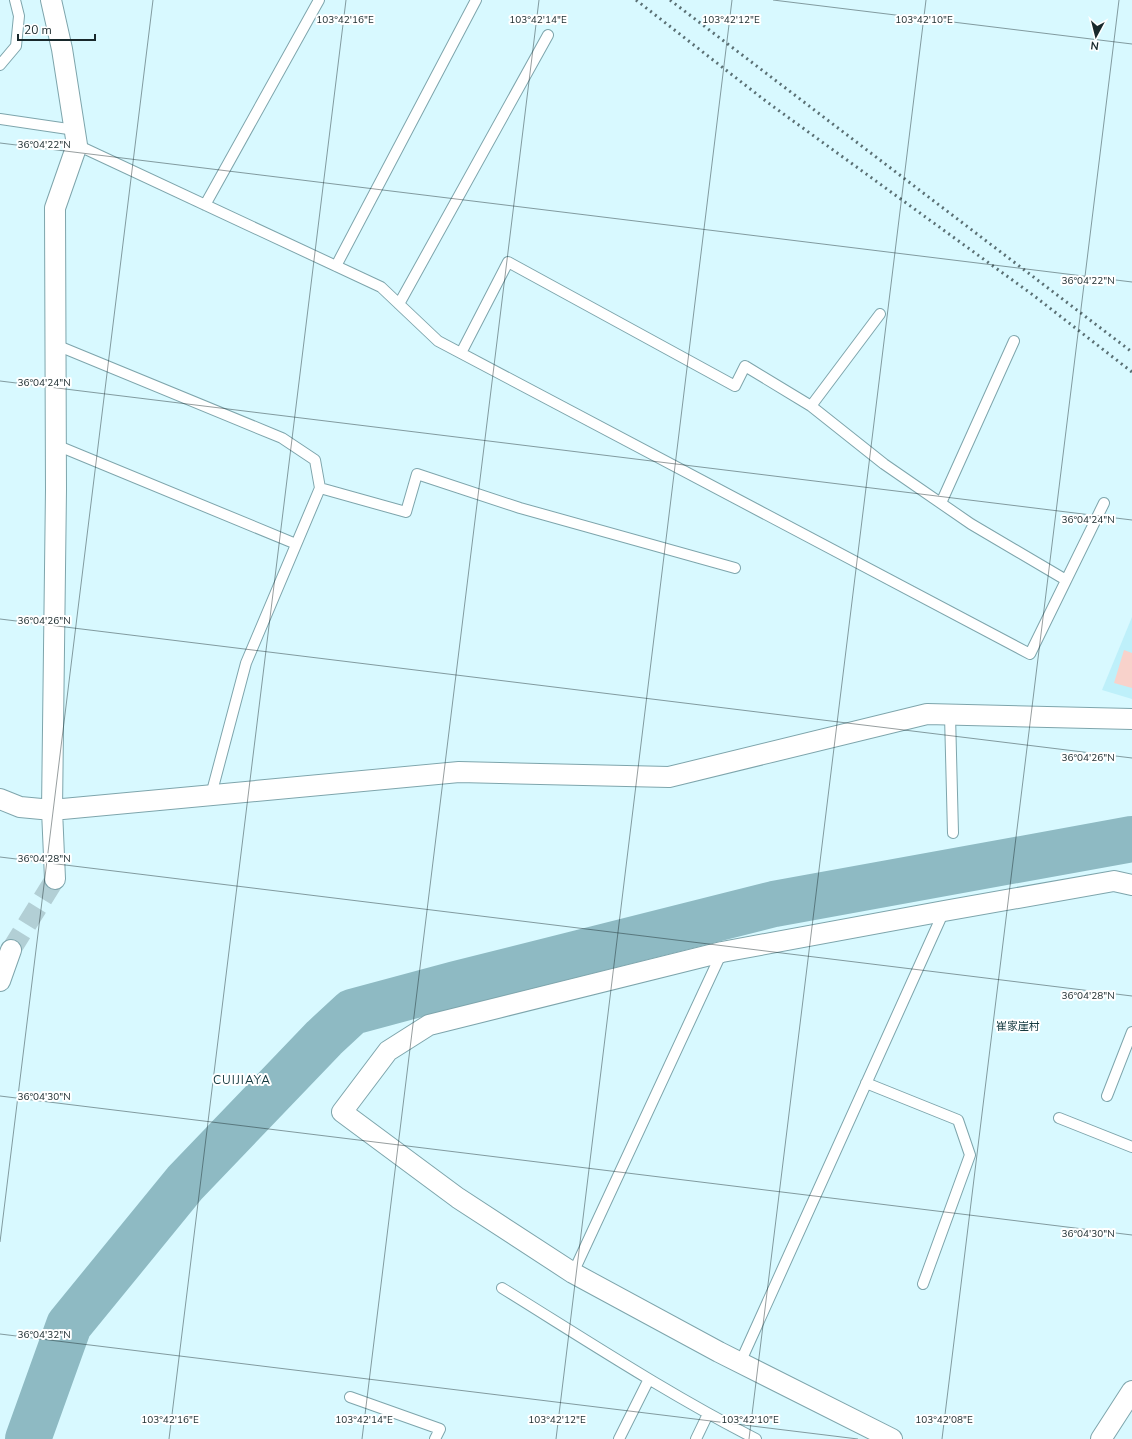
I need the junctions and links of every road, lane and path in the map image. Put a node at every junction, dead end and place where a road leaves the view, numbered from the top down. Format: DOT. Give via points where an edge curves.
graph roads {
  1 [pos="15,0"];
  2 [pos="51,0"];
  3 [pos="319,0"];
  4 [pos="476,0"];
  5 [pos="548,35"];
  6 [pos="0,65"];
  7 [pos="0,119"];
  8 [pos="76,137"];
  9 [pos="205,204"];
  10 [pos="336,266"];
  11 [pos="399,304"];
  12 [pos="880,314"];
  13 [pos="1014,341"];
  14 [pos="56,345"];
  15 [pos="461,353"];
  16 [pos="811,406"];
  17 [pos="56,445"];
  18 [pos="320,488"];
  19 [pos="941,503"];
  20 [pos="1104,503"];
  21 [pos="296,544"];
  22 [pos="735,568"];
  23 [pos="1066,580"];
  24 [pos="950,715"];
  25 [pos="1132,719"];
  26 [pos="212,795"];
  27 [pos="0,799"];
  28 [pos="52,810"];
  29 [pos="953,833"];
  30 [pos="55,879"];
  31 [pos="1132,885"];
  32 [pos="944,911"];
  33 [pos="11,950"];
  34 [pos="722,952"];
  35 [pos="0,980"];
  36 [pos="1132,1032"];
  37 [pos="866,1083"];
  38 [pos="1107,1096"];
  39 [pos="1059,1118"];
  40 [pos="1132,1147"];
  41 [pos="573,1273"];
  42 [pos="923,1284"];
  43 [pos="502,1288"];
  44 [pos="740,1363"];
  45 [pos="649,1379"];
  46 [pos="1132,1392"];
  47 [pos="350,1397"];
  48 [pos="708,1414"];
  49 [pos="435,1439"];
  50 [pos="620,1439"];
  51 [pos="696,1439"];
  52 [pos="756,1439"];
  53 [pos="892,1439"];
  54 [pos="1101,1439"];
  1 -- 6 [label="lane" via="19,16 16,46"];
  2 -- 8 [label="street" via="62,49"];
  3 -- 9 [label="lane"];
  4 -- 10 [label="lane"];
  5 -- 11 [label="lane"];
  7 -- 8 [label="lane"];
  8 -- 9 [label="lane"];
  8 -- 14 [label="street" via="55,208"];
  9 -- 10 [label="lane"];
  10 -- 11 [label="lane" via="381,287"];
  11 -- 15 [label="lane" via="438,342"];
  12 -- 16 [label="lane"];
  13 -- 19 [label="lane"];
  14 -- 17 [label="street"];
  14 -- 18 [label="lane" via="282,438 315,460"];
  15 -- 16 [label="lane" via="508,262 734,386 745,366"];
  15 -- 23 [label="lane" via="1030,654"];
  16 -- 19 [label="lane" via="884,464"];
  17 -- 21 [label="lane"];
  17 -- 28 [label="street"];
  18 -- 21 [label="lane"];
  18 -- 22 [label="lane" via="406,512 418,474 520,508"];
  19 -- 23 [label="lane" via="971,524"];
  20 -- 23 [label="lane"];
  21 -- 26 [label="lane" via="246,663"];
  24 -- 25 [label="street"];
  24 -- 26 [label="street" via="927,714 669,777 458,772"];
  24 -- 29 [label="lane"];
  26 -- 28 [label="street"];
  27 -- 28 [label="street" via="20,808"];
  28 -- 30 [label="street"];
  31 -- 32 [label="street" via="1114,881"];
  32 -- 34 [label="street"];
  32 -- 37 [label="lane"];
  33 -- 35 [label="street"];
  34 -- 41 [label="lane"];
  34 -- 41 [label="street" via="429,1025 388,1052 342,1112 458,1198"];
  36 -- 38 [label="lane"];
  37 -- 42 [label="lane" via="958,1120 970,1155"];
  37 -- 44 [label="lane"];
  39 -- 40 [label="lane"];
  41 -- 44 [label="street"];
  43 -- 45 [label="lane"];
  44 -- 53 [label="street"];
  45 -- 48 [label="lane"];
  45 -- 50 [label="lane"];
  46 -- 54 [label="street"];
  47 -- 49 [label="lane" via="440,1430"];
  48 -- 51 [label="lane"];
  48 -- 52 [label="lane"];
}
